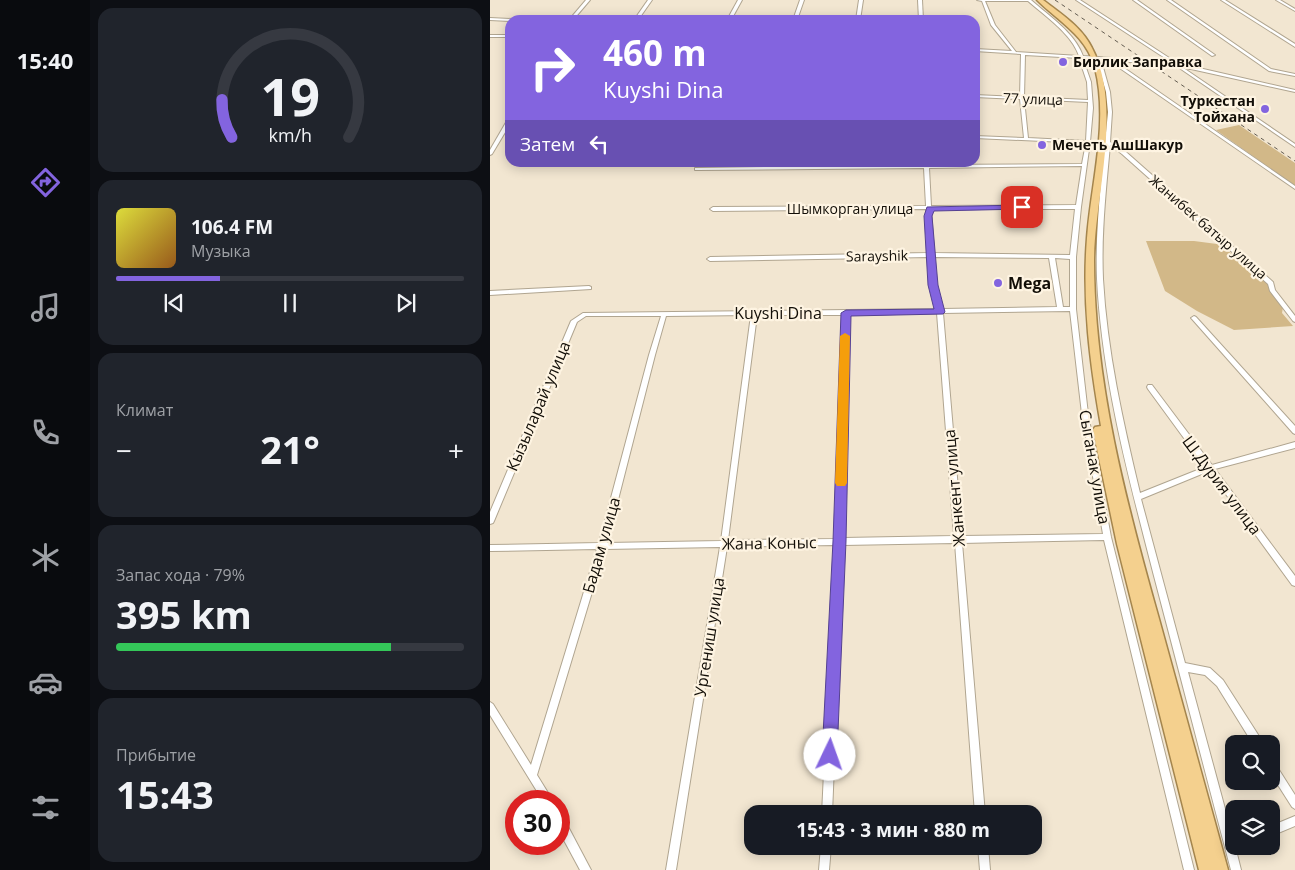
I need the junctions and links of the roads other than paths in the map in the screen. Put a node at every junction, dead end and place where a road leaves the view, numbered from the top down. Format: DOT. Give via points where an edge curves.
graph roads {
  1 [pos="588,0"];
  2 [pos="650,0"];
  3 [pos="740,0"];
  4 [pos="802,0"];
  5 [pos="861,0"];
  6 [pos="920,0"];
  7 [pos="978,0"];
  8 [pos="983,0"];
  9 [pos="1029,0"];
  10 [pos="1035,0"];
  11 [pos="1040,0"];
  12 [pos="1078,0"];
  13 [pos="1135,0"];
  14 [pos="1169,0"];
  15 [pos="1223,0"];
  16 [pos="1278,0"];
  17 [pos="1295,10"];
  18 [pos="575,15"];
  19 [pos="640,15"];
  20 [pos="732,15"];
  21 [pos="797,15"];
  22 [pos="859,15"];
  23 [pos="921,15"];
  24 [pos="490,19"];
  25 [pos="505,20"];
  26 [pos="505,36"];
  27 [pos="490,37"];
  28 [pos="1295,46"];
  29 [pos="980,50"];
  30 [pos="1015,53"];
  31 [pos="1023,53"];
  32 [pos="1213,55"];
  33 [pos="1091,58"];
  34 [pos="1108,59"];
  35 [pos="1176,64"];
  36 [pos="1295,75"];
  37 [pos="1295,91"];
  38 [pos="980,96"];
  39 [pos="1022,98"];
  40 [pos="1091,101"];
  41 [pos="505,128"];
  42 [pos="980,137"];
  43 [pos="1026,139"];
  44 [pos="1088,142"];
  45 [pos="1109,143"];
  46 [pos="1295,146"];
  47 [pos="490,154"];
  48 [pos="980,165"];
  49 [pos="1085,165"];
  50 [pos="773,167"];
  51 [pos="926,167"];
  52 [pos="697,168"];
  53 [pos="1295,188"];
  54 [pos="1078,207"];
  55 [pos="930,209"];
  56 [pos="713,210"];
  57 [pos="932,255"];
  58 [pos="1052,257"];
  59 [pos="1073,257"];
  60 [pos="710,259"];
  61 [pos="589,288"];
  62 [pos="490,294"];
  63 [pos="1073,309"];
  64 [pos="1060,310"];
  65 [pos="940,312"];
  66 [pos="846,313"];
  67 [pos="664,314"];
  68 [pos="754,314"];
  69 [pos="1194,318"];
  70 [pos="575,319"];
  71 [pos="1295,320"];
  72 [pos="1150,388"];
  73 [pos="1295,431"];
  74 [pos="1295,445"];
  75 [pos="1210,468"];
  76 [pos="1138,497"];
  77 [pos="490,521"];
  78 [pos="1107,536"];
  79 [pos="958,540"];
  80 [pos="839,541"];
  81 [pos="724,544"];
  82 [pos="602,547"];
  83 [pos="490,548"];
  84 [pos="1295,582"];
  85 [pos="1182,666"];
  86 [pos="490,707"];
  87 [pos="1253,735"];
  88 [pos="533,774"];
  89 [pos="1280,780"];
  90 [pos="542,790"];
  91 [pos="1295,804"];
  92 [pos="827,805"];
  93 [pos="979,805"];
  94 [pos="1225,819"];
  95 [pos="1295,821"];
  96 [pos="1280,827"];
  97 [pos="570,841"];
  98 [pos="825,855"];
  99 [pos="984,855"];
  100 [pos="1234,855"];
  101 [pos="586,870"];
  102 [pos="671,870"];
  103 [pos="824,870"];
  104 [pos="985,870"];
  105 [pos="1189,870"];
  106 [pos="1207,870"];
  107 [pos="1220,870"];
  108 [pos="1236,870"];
  1 -- 18 [label="street"];
  2 -- 19 [label="street"];
  3 -- 20 [label="street"];
  4 -- 21 [label="street"];
  5 -- 22 [label="street"];
  6 -- 23 [label="street"];
  7 -- 8 [label="street"];
  8 -- 9 [label="street"];
  8 -- 30 [label="street" via="993,25"];
  9 -- 33 [label="street"];
  10 -- 33 [label="highway" via="1075,36"];
  11 -- 33 [label="highway" via="1080,35"];
  12 -- 35 [label="street"];
  13 -- 32 [label="street"];
  14 -- 36 [label="street" via="1270,70"];
  15 -- 28 [label="street"];
  16 -- 17 [label="street"];
  24 -- 25 [label="street"];
  26 -- 27 [label="street"];
  29 -- 30 [label="street"];
  30 -- 31 [label="street"];
  31 -- 33 [label="street"];
  31 -- 39 [label="street"];
  33 -- 34 [label="street"];
  33 -- 40 [label="street, Сыганак улица" via="1088,82"];
  33 -- 45 [label="street" via="1108,92"];
  33 -- 106 [label="highway" via="1098,111 1084,259 1086,328 1095,409 1123,544"];
  33 -- 107 [label="highway" via="1103,91 1090,260 1093,329 1103,409 1132,544"];
  34 -- 35 [label="street"];
  34 -- 53 [label="street"];
  35 -- 37 [label="street"];
  35 -- 46 [label="street"];
  38 -- 39 [label="street, 77 улица"];
  39 -- 40 [label="street, 77 улица"];
  39 -- 43 [label="street"];
  40 -- 44 [label="street, Сыганак улица"];
  41 -- 47 [label="street"];
  42 -- 43 [label="street"];
  43 -- 44 [label="street"];
  44 -- 49 [label="street, Сыганак улица"];
  45 -- 71 [label="street, Жанибек батыр улица" via="1124,152 1265,277"];
  45 -- 76 [label="street" via="1100,233 1104,329 1116,404"];
  48 -- 49 [label="street"];
  49 -- 54 [label="street, Сыганак улица"];
  50 -- 52 [label="street"];
  51 -- 55 [label="street, Жанкент улица"];
  54 -- 55 [label="street, Шымкорган улица"];
  54 -- 59 [label="street, Сыганак улица"];
  55 -- 56 [label="street, Шымкорган улица"];
  55 -- 57 [label="street, Жанкент улица"];
  57 -- 58 [label="street, Sarayshik"];
  57 -- 60 [label="street, Sarayshik"];
  57 -- 65 [label="street, Жанкент улица" via="933,285"];
  58 -- 59 [label="street, Sarayshik"];
  58 -- 64 [label="street"];
  59 -- 63 [label="street, Сыганак улица"];
  61 -- 62 [label="street"];
  63 -- 64 [label="street, Kuyshi Dina"];
  63 -- 78 [label="street, Сыганак улица" via="1085,414"];
  64 -- 65 [label="street, Kuyshi Dina"];
  65 -- 66 [label="street, Kuyshi Dina"];
  65 -- 79 [label="street, Жанкент улица"];
  66 -- 68 [label="street, Kuyshi Dina"];
  66 -- 80 [label="street"];
  67 -- 68 [label="street, Kuyshi Dina"];
  67 -- 70 [label="street, Kuyshi Dina" via="585,314"];
  67 -- 82 [label="street, Бадам улица"];
  68 -- 81 [label="street, Ургениш улица"];
  69 -- 73 [label="street"];
  70 -- 77 [label="street, Кызыларай улица"];
  72 -- 75 [label="street, Ш.Дурия улица"];
  74 -- 75 [label="street"];
  75 -- 76 [label="street"];
  75 -- 84 [label="street, Ш.Дурия улица"];
  76 -- 85 [label="street"];
  78 -- 79 [label="street, Жана Коныс"];
  78 -- 105 [label="street, Сыганак улица"];
  79 -- 80 [label="street, Жана Коныс"];
  79 -- 93 [label="street, Жанкент улица"];
  80 -- 81 [label="street, Жана Коныс"];
  80 -- 92 [label="street"];
  81 -- 82 [label="street, Жана Коныс"];
  81 -- 102 [label="street, Ургениш улица"];
  82 -- 83 [label="street, Жана Коныс"];
  82 -- 88 [label="street, Бадам улица"];
  85 -- 87 [label="street" via="1207,671 1220,683"];
  85 -- 94 [label="street"];
  86 -- 88 [label="street"];
  88 -- 90 [label="street"];
  89 -- 91 [label="street"];
  95 -- 96 [label="street"];
  97 -- 101 [label="street"];
  98 -- 103 [label="street"];
  99 -- 104 [label="street"];
  100 -- 108 [label="street"];
}
